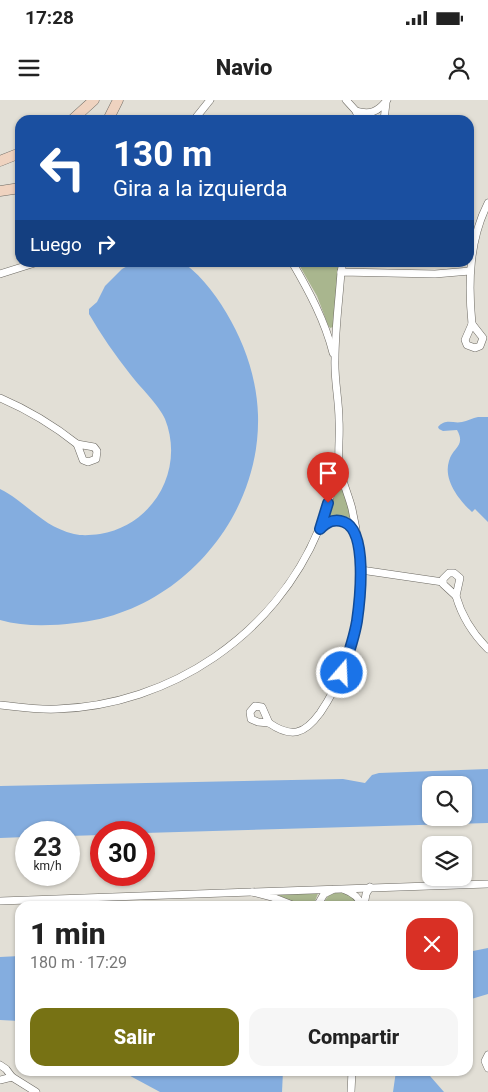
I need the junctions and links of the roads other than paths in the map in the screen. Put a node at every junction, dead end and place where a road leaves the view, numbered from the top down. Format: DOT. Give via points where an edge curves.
graph roads {
  1 [pos="94,100"];
  2 [pos="118,100"];
  3 [pos="210,100"];
  4 [pos="346,100"];
  5 [pos="387,100"];
  6 [pos="356,111"];
  7 [pos="78,115"];
  8 [pos="110,115"];
  9 [pos="198,115"];
  10 [pos="357,115"];
  11 [pos="385,115"];
  12 [pos="15,155"];
  13 [pos="0,161"];
  14 [pos="15,189"];
  15 [pos="0,191"];
  16 [pos="488,203"];
  17 [pos="474,249"];
  18 [pos="22,267"];
  19 [pos="295,267"];
  20 [pos="342,267"];
  21 [pos="471,267"];
  22 [pos="470,270"];
  23 [pos="342,272"];
  24 [pos="0,274"];
  25 [pos="472,324"];
  26 [pos="335,360"];
  27 [pos="0,398"];
  28 [pos="77,444"];
  29 [pos="339,464"];
  30 [pos="320,529"];
  31 [pos="356,534"];
  32 [pos="361,570"];
  33 [pos="443,582"];
  34 [pos="456,596"];
  35 [pos="488,650"];
  36 [pos="0,705"];
  37 [pos="269,722"];
  38 [pos="488,884"];
  39 [pos="370,887"];
  40 [pos="340,889"];
  41 [pos="252,892"];
  42 [pos="0,901"];
  43 [pos="282,901"];
  44 [pos="320,901"];
  45 [pos="360,901"];
  46 [pos="364,901"];
  47 [pos="488,1055"];
  48 [pos="0,1066"];
  49 [pos="488,1068"];
  50 [pos="352,1076"];
  51 [pos="12,1077"];
  52 [pos="0,1080"];
  53 [pos="36,1092"];
  54 [pos="351,1092"];
  1 -- 7 [label="street"];
  2 -- 8 [label="street"];
  3 -- 9 [label="street"];
  4 -- 6 [label="street"];
  5 -- 6 [label="street" via="374,112"];
  5 -- 11 [label="street"];
  6 -- 10 [label="street"];
  12 -- 13 [label="street"];
  14 -- 15 [label="street"];
  16 -- 17 [label="street"];
  18 -- 24 [label="street"];
  19 -- 26 [label="street" via="319,314"];
  20 -- 23 [label="street"];
  21 -- 22 [label="street"];
  22 -- 23 [label="street" via="435,274"];
  22 -- 25 [label="street"];
  23 -- 26 [label="street"];
  26 -- 29 [label="street" via="340,421"];
  27 -- 28 [label="street" via="35,415"];
  29 -- 30 [label="street"];
  29 -- 31 [label="street"];
  30 -- 31 [label="street" via="326,523 341,521 350,524"];
  30 -- 36 [label="street" via="305,558 272,606 229,648 194,671 152,691 87,707 55,709"];
  31 -- 32 [label="street"];
  32 -- 33 [label="street"];
  32 -- 37 [label="street" via="352,644 331,697 317,717 298,732 287,732"];
  33 -- 34 [label="street"];
  33 -- 34 [label="street" via="449,573 459,576"];
  34 -- 35 [label="street" via="467,624"];
  38 -- 39 [label="street"];
  39 -- 40 [label="street"];
  39 -- 46 [label="street"];
  40 -- 41 [label="street"];
  40 -- 44 [label="street" via="324,894"];
  40 -- 45 [label="street" via="353,893"];
  41 -- 42 [label="street"];
  41 -- 43 [label="street"];
  47 -- 49 [label="street" via="485,1061"];
  48 -- 51 [label="street"];
  50 -- 54 [label="street"];
  51 -- 52 [label="street"];
  51 -- 53 [label="street"];
}
